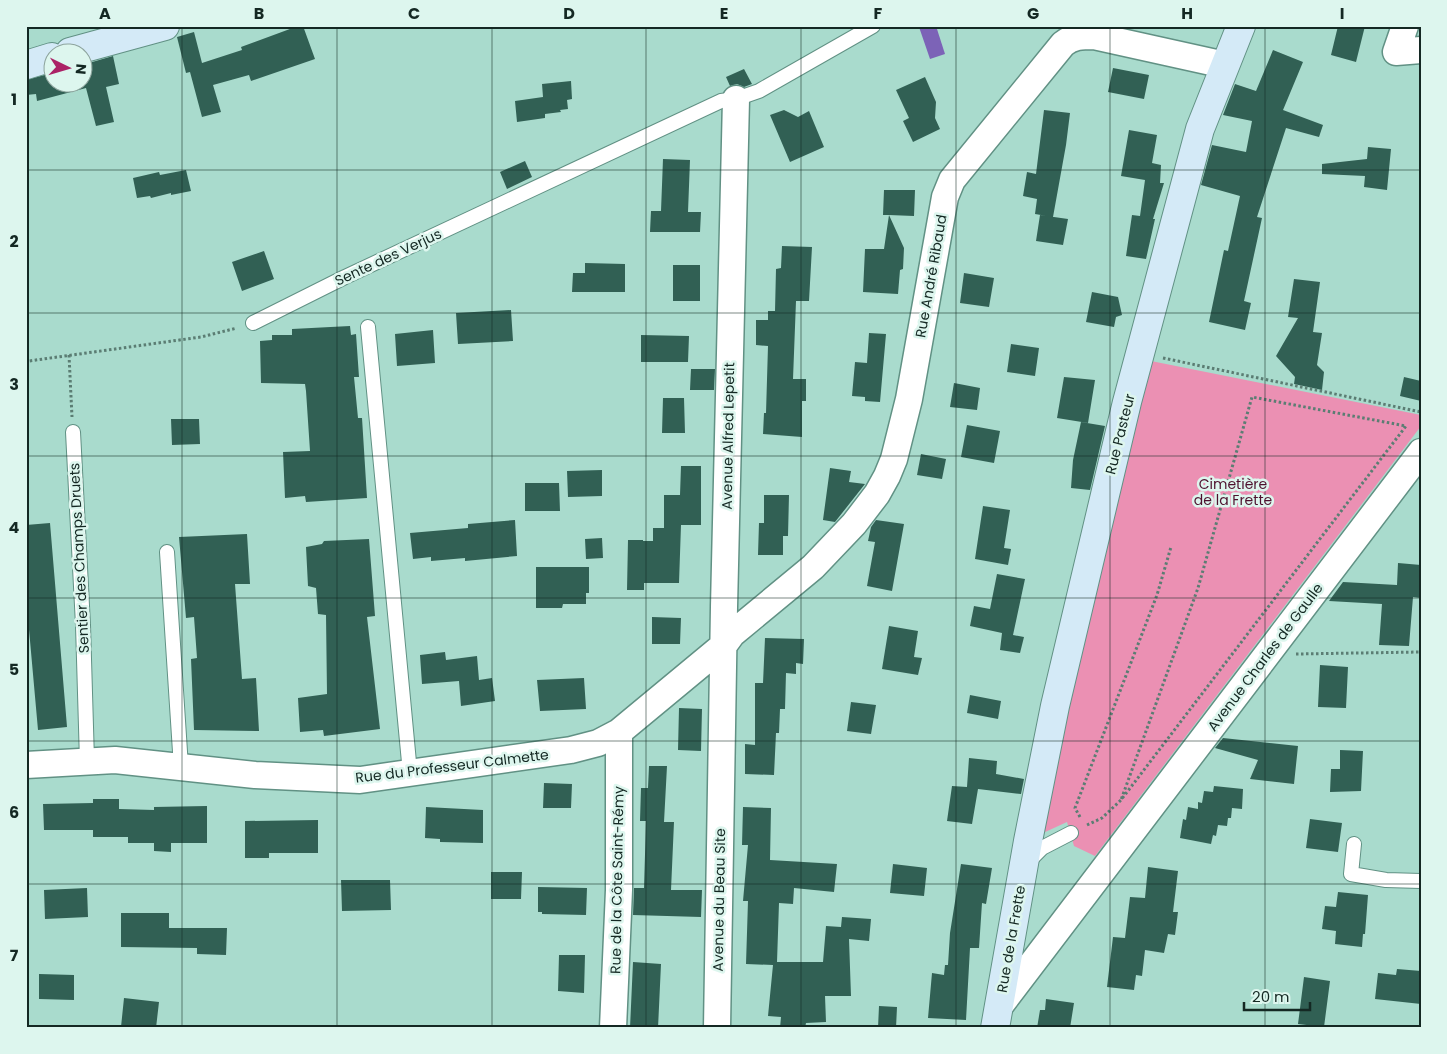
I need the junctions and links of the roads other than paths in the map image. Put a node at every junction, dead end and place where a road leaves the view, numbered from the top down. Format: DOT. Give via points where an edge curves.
graph roads {
  1 [pos="165,26"];
  2 [pos="873,26"];
  3 [pos="1242,26"];
  4 [pos="1404,26"];
  5 [pos="92,46"];
  6 [pos="1421,50"];
  7 [pos="42,60"];
  8 [pos="26,64"];
  9 [pos="1225,66"];
  10 [pos="736,99"];
  11 [pos="253,323"];
  12 [pos="368,327"];
  13 [pos="73,432"];
  14 [pos="1421,452"];
  15 [pos="167,552"];
  16 [pos="724,645"];
  17 [pos="618,732"];
  18 [pos="87,761"];
  19 [pos="26,765"];
  20 [pos="181,767"];
  21 [pos="410,773"];
  22 [pos="722,773"];
  23 [pos="1071,833"];
  24 [pos="1354,844"];
  25 [pos="1026,858"];
  26 [pos="1421,881"];
  27 [pos="997,1017"];
  28 [pos="613,1028"];
  29 [pos="717,1028"];
  1 -- 5 [label="street"];
  2 -- 10 [label="lane, Sente des Verjus" via="759,91"];
  3 -- 9 [label="street, Rue Pasteur"];
  4 -- 6 [label="street" via="1396,52"];
  7 -- 8 [label="street"];
  9 -- 16 [label="street, Rue André Ribaud" via="1094,36 1071,38 1063,44 952,180 945,197 909,399 894,460 881,488 854,524 813,567 732,634"];
  9 -- 25 [label="street, Rue Pasteur" via="1200,129 1125,411 1055,706"];
  10 -- 11 [label="lane, Sente des Verjus" via="712,105"];
  10 -- 16 [label="street, Avenue Alfred Lepetit"];
  12 -- 21 [label="lane"];
  13 -- 18 [label="lane, Sentier des Champs Druets"];
  14 -- 27 [label="street, Avenue Charles de Gaulle" via="1110,862"];
  15 -- 20 [label="lane"];
  16 -- 17 [label="street, Rue du Professeur Calmette"];
  16 -- 22 [label="street, Avenue Alfred Lepetit"];
  17 -- 21 [label="street, Rue du Professeur Calmette" via="598,743 571,750"];
  17 -- 28 [label="street, Rue de la Côte Saint-Rémy" via="619,890"];
  18 -- 19 [label="street, Rue du Professeur Calmette"];
  18 -- 20 [label="street, Rue du Professeur Calmette" via="115,760"];
  20 -- 21 [label="street, Rue du Professeur Calmette" via="255,775 360,780"];
  22 -- 29 [label="street, Avenue du Beau Site"];
  23 -- 25 [label="lane"];
  24 -- 26 [label="lane" via="1351,874"];
  25 -- 27 [label="street, Rue de la Frette"];
}
